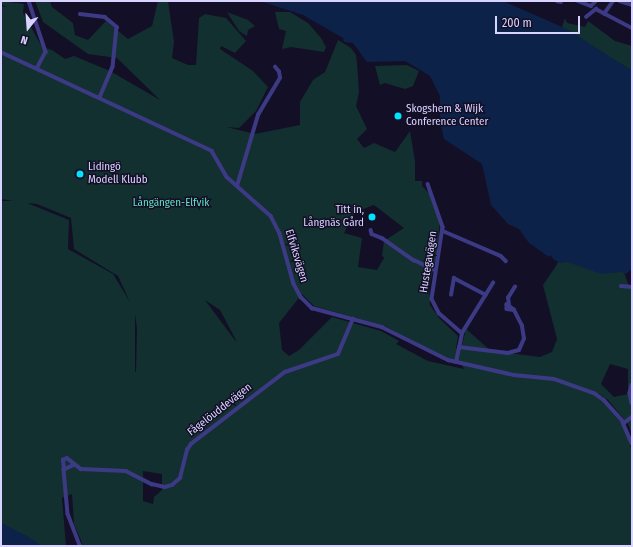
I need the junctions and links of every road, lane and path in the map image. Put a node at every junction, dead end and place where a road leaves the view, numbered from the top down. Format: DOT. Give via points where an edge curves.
graph roads {
  1 [pos="29,1"];
  2 [pos="578,1"];
  3 [pos="596,1"];
  4 [pos="613,1"];
  5 [pos="620,1"];
  6 [pos="632,5"];
  7 [pos="80,14"];
  8 [pos="604,14"];
  9 [pos="586,17"];
  10 [pos="632,28"];
  11 [pos="1,52"];
  12 [pos="274,67"];
  13 [pos="37,69"];
  14 [pos="100,97"];
  15 [pos="428,184"];
  16 [pos="237,186"];
  17 [pos="371,230"];
  18 [pos="443,231"];
  19 [pos="506,261"];
  20 [pos="436,270"];
  21 [pos="493,283"];
  22 [pos="621,286"];
  23 [pos="632,287"];
  24 [pos="515,288"];
  25 [pos="451,295"];
  26 [pos="486,295"];
  27 [pos="353,319"];
  28 [pos="462,333"];
  29 [pos="459,347"];
  30 [pos="456,362"];
  31 [pos="632,385"];
  32 [pos="632,403"];
  33 [pos="632,417"];
  34 [pos="624,423"];
  35 [pos="632,442"];
  36 [pos="75,465"];
  37 [pos="64,470"];
  38 [pos="80,545"];
  1 -- 13 [label="street" via="46,52"];
  2 -- 3 [label="street" via="591,6"];
  4 -- 8 [label="street"];
  5 -- 6 [label="street"];
  7 -- 14 [label="street" via="105,17 117,27 113,67"];
  8 -- 9 [label="street" via="596,9"];
  8 -- 10 [label="street"];
  11 -- 13 [label="street, Elfviksvägen"];
  12 -- 16 [label="street" via="280,78 258,115"];
  13 -- 14 [label="street, Elfviksvägen"];
  14 -- 16 [label="street, Elfviksvägen" via="209,149 215,154 225,175"];
  15 -- 18 [label="street, Hustegavägen" via="443,222"];
  16 -- 27 [label="street, Elfviksvägen" via="264,207 274,220 289,270 301,298 316,310"];
  17 -- 20 [label="street" via="372,234 414,260"];
  18 -- 19 [label="street" via="501,256"];
  18 -- 20 [label="street, Hustegavägen"];
  20 -- 28 [label="street, Hustegavägen" via="432,290 433,306"];
  21 -- 26 [label="street"];
  22 -- 23 [label="street"];
  24 -- 29 [label="street" via="508,298 524,332 524,343 520,350 508,352"];
  25 -- 26 [label="street" via="454,278"];
  26 -- 28 [label="street"];
  27 -- 30 [label="street, Elfviksvägen" via="382,327 430,353"];
  27 -- 36 [label="street, Fågelöuddevägen" via="338,354 286,372 192,444 187,450 180,478 172,485 165,487 152,484 126,471 96,471"];
  28 -- 29 [label="street"];
  29 -- 30 [label="street"];
  30 -- 34 [label="street, Elfviksvägen" via="514,375 554,379 587,390 604,400"];
  31 -- 32 [label="street"];
  33 -- 34 [label="street"];
  34 -- 35 [label="street, Elfviksvägen"];
  36 -- 37 [label="street"];
  36 -- 37 [label="street, Fågelöuddevägen" via="65,458"];
  37 -- 38 [label="street" via="68,514"];
}
